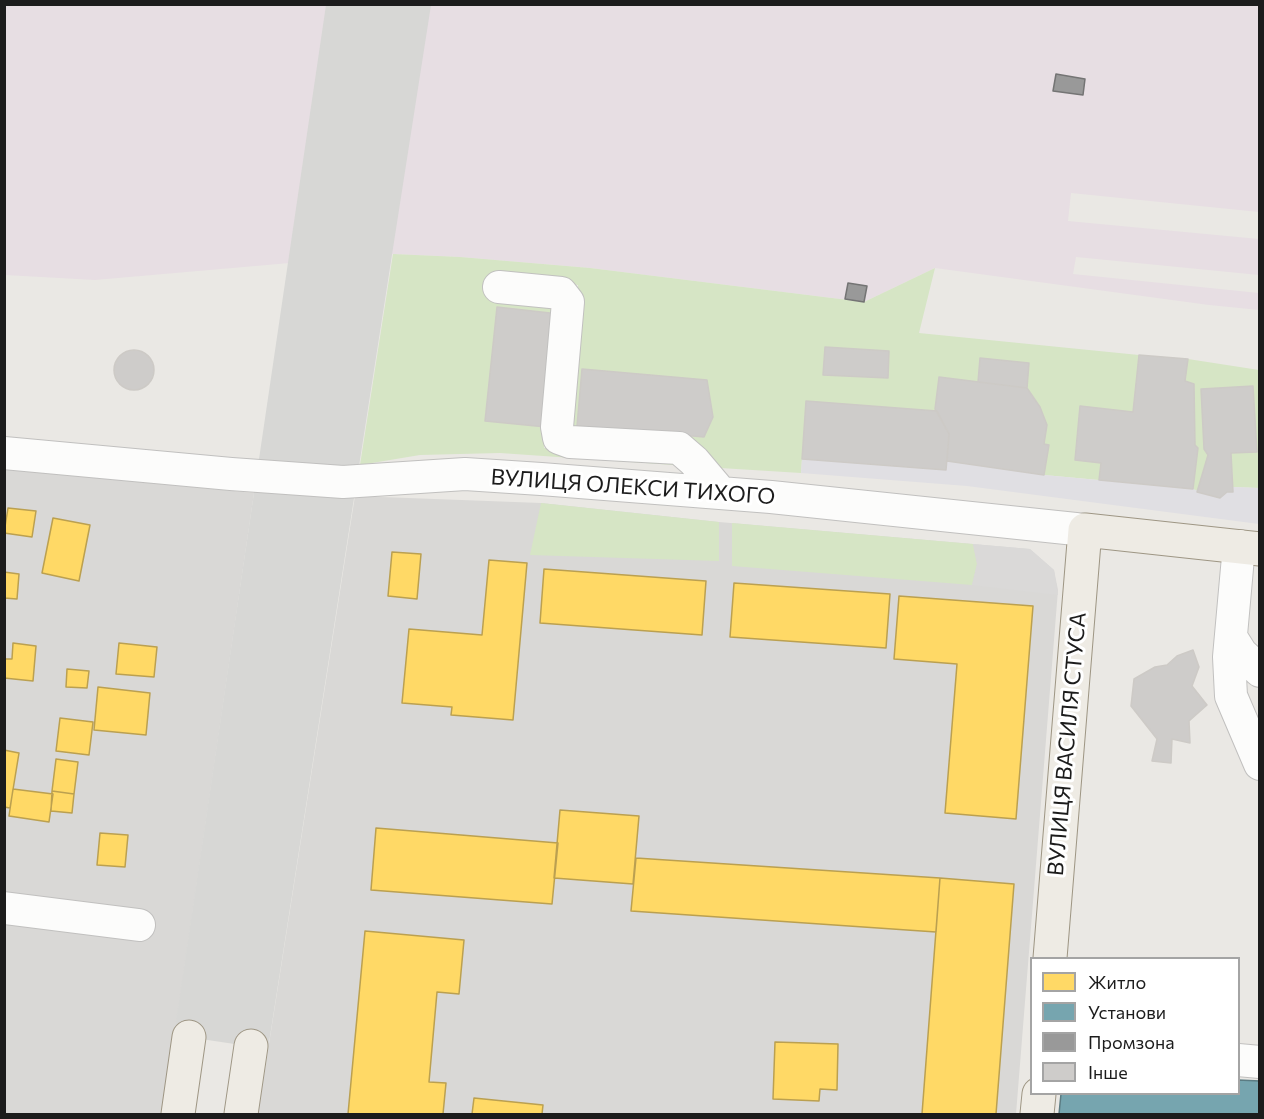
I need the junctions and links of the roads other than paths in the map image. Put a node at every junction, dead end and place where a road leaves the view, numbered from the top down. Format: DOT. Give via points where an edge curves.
graph roads {
  1 [pos="499,287"];
  2 [pos="4,453"];
  3 [pos="721,493"];
  4 [pos="1085,530"];
  5 [pos="1249,548"];
  6 [pos="1230,637"];
  7 [pos="1260,671"];
  8 [pos="1256,740"];
  9 [pos="4,908"];
  10 [pos="139,925"];
  11 [pos="1050,957"];
  12 [pos="189,1037"];
  13 [pos="251,1046"];
  14 [pos="1240,1060"];
  15 [pos="1260,1062"];
  16 [pos="1038,1095"];
  17 [pos="178,1114"];
  18 [pos="241,1114"];
  19 [pos="1037,1114"];
  1 -- 3 [label="street" via="561,293 568,302 559,438 570,442 679,448"];
  2 -- 3 [label="street, ВУЛИЦЯ ОЛЕКСИ ТИХОГО" via="343,482 465,474"];
  3 -- 4 [label="street, ВУЛИЦЯ ОЛЕКСИ ТИХОГО"];
  4 -- 5 [label="main road, ВУЛИЦЯ ОЛЕКСИ ТИХОГО"];
  4 -- 11 [label="main road, ВУЛИЦЯ ВАСИЛЯ СТУСА"];
  5 -- 6 [label="street"];
  6 -- 7 [label="street"];
  6 -- 8 [label="street" via="1231,696"];
  9 -- 10 [label="street"];
  12 -- 17 [label="main road"];
  13 -- 18 [label="main road"];
  14 -- 15 [label="street"];
  16 -- 19 [label="main road"];
}
